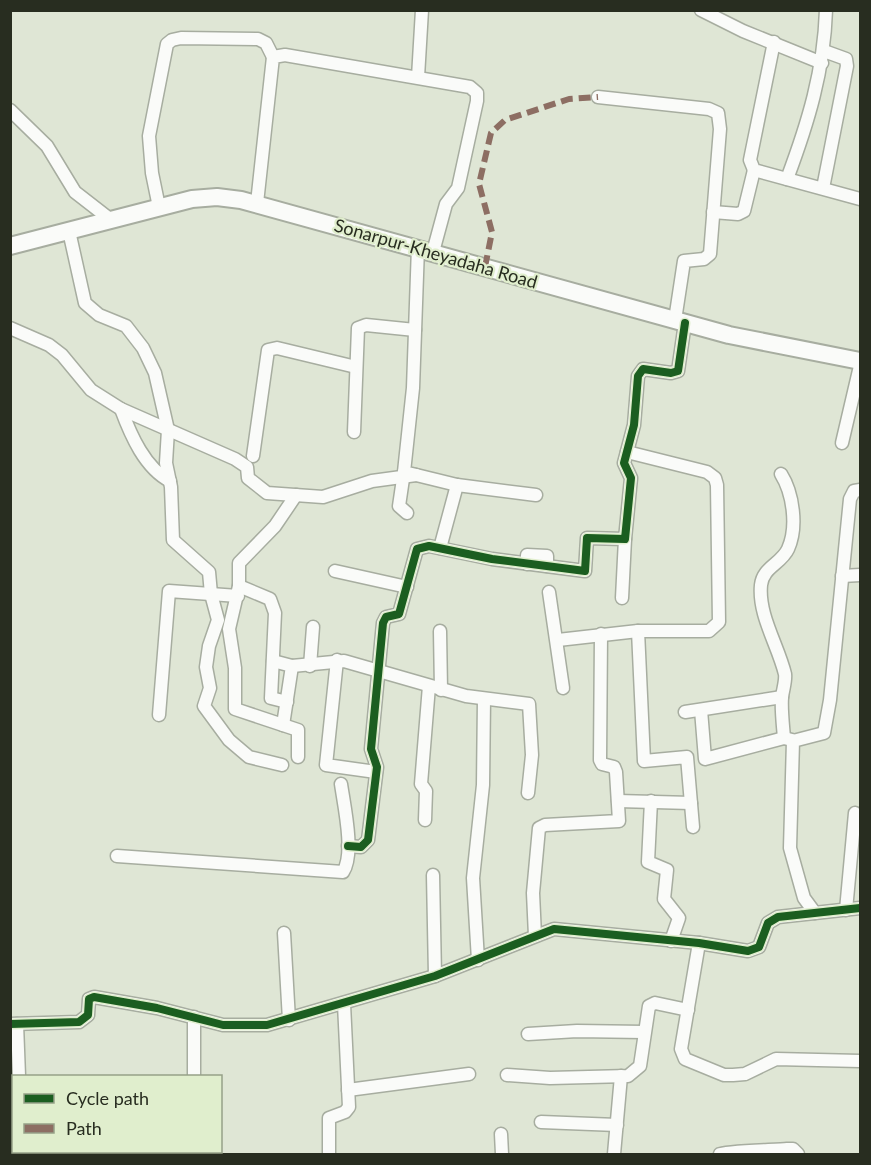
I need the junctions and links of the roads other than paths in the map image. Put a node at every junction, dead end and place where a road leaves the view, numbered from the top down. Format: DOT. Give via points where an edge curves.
graph roads {
  1 [pos="422,10"];
  2 [pos="701,10"];
  3 [pos="826,10"];
  4 [pos="774,42"];
  5 [pos="273,57"];
  6 [pos="823,57"];
  7 [pos="418,77"];
  8 [pos="598,97"];
  9 [pos="10,110"];
  10 [pos="754,170"];
  11 [pos="787,179"];
  12 [pos="823,188"];
  13 [pos="860,195"];
  14 [pos="257,203"];
  15 [pos="159,207"];
  16 [pos="713,212"];
  17 [pos="111,220"];
  18 [pos="69,231"];
  19 [pos="10,246"];
  20 [pos="425,249"];
  21 [pos="680,322"];
  22 [pos="10,328"];
  23 [pos="415,330"];
  24 [pos="861,361"];
  25 [pos="861,366"];
  26 [pos="356,367"];
  27 [pos="121,409"];
  28 [pos="168,430"];
  29 [pos="354,432"];
  30 [pos="842,443"];
  31 [pos="627,452"];
  32 [pos="253,456"];
  33 [pos="781,474"];
  34 [pos="408,475"];
  35 [pos="170,481"];
  36 [pos="457,485"];
  37 [pos="861,490"];
  38 [pos="296,495"];
  39 [pos="536,495"];
  40 [pos="407,513"];
  41 [pos="625,539"];
  42 [pos="441,548"];
  43 [pos="335,571"];
  44 [pos="861,575"];
  45 [pos="842,576"];
  46 [pos="407,587"];
  47 [pos="239,591"];
  48 [pos="549,592"];
  49 [pos="211,594"];
  50 [pos="622,598"];
  51 [pos="313,627"];
  52 [pos="440,631"];
  53 [pos="638,632"];
  54 [pos="601,634"];
  55 [pos="558,640"];
  56 [pos="337,660"];
  57 [pos="273,661"];
  58 [pos="291,666"];
  59 [pos="310,666"];
  60 [pos="378,671"];
  61 [pos="435,688"];
  62 [pos="563,688"];
  63 [pos="782,697"];
  64 [pos="484,699"];
  65 [pos="286,702"];
  66 [pos="701,710"];
  67 [pos="685,712"];
  68 [pos="159,715"];
  69 [pos="283,725"];
  70 [pos="788,739"];
  71 [pos="298,757"];
  72 [pos="282,765"];
  73 [pos="376,772"];
  74 [pos="341,784"];
  75 [pos="528,793"];
  76 [pos="618,801"];
  77 [pos="651,801"];
  78 [pos="691,803"];
  79 [pos="855,813"];
  80 [pos="425,820"];
  81 [pos="693,828"];
  82 [pos="348,846"];
  83 [pos="117,856"];
  84 [pos="433,875"];
  85 [pos="861,908"];
  86 [pos="846,910"];
  87 [pos="814,913"];
  88 [pos="284,933"];
  89 [pos="535,936"];
  90 [pos="670,941"];
  91 [pos="699,943"];
  92 [pos="478,960"];
  93 [pos="435,976"];
  94 [pos="344,1004"];
  95 [pos="688,1010"];
  96 [pos="194,1017"];
  97 [pos="289,1020"];
  98 [pos="14,1024"];
  99 [pos="644,1032"];
  100 [pos="528,1034"];
  101 [pos="861,1061"];
  102 [pos="469,1074"];
  103 [pos="19,1075"];
  104 [pos="194,1075"];
  105 [pos="507,1075"];
  106 [pos="621,1076"];
  107 [pos="348,1090"];
  108 [pos="541,1122"];
  109 [pos="617,1125"];
  110 [pos="501,1134"];
  111 [pos="329,1155"];
  112 [pos="502,1155"];
  113 [pos="614,1155"];
  114 [pos="720,1155"];
  115 [pos="798,1155"];
  1 -- 7 [label="street"];
  2 -- 4 [label="street" via="743,32"];
  3 -- 6 [label="street"];
  4 -- 6 [label="street"];
  4 -- 10 [label="street" via="750,160"];
  5 -- 7 [label="street" via="285,55"];
  5 -- 14 [label="street"];
  5 -- 15 [label="street" via="266,43 258,39 181,38 167,44 149,136"];
  6 -- 11 [label="street" via="810,117"];
  6 -- 12 [label="street" via="846,59 847,66"];
  7 -- 20 [label="street" via="470,87 477,93 458,188"];
  8 -- 16 [label="street" via="718,113"];
  9 -- 17 [label="street" via="47,146 75,192"];
  10 -- 11 [label="street"];
  10 -- 16 [label="street" via="744,211"];
  11 -- 12 [label="street"];
  12 -- 13 [label="street"];
  14 -- 15 [label="main road, Sonarpur-Kheyadaha Road" via="217,196"];
  14 -- 20 [label="main road, Sonarpur-Kheyadaha Road"];
  15 -- 17 [label="main road, Sonarpur-Kheyadaha Road"];
  16 -- 21 [label="street" via="710,254 704,260 689,259 682,266"];
  17 -- 18 [label="main road, Sonarpur-Kheyadaha Road"];
  18 -- 19 [label="main road, Sonarpur-Kheyadaha Road"];
  18 -- 28 [label="street" via="85,303 99,315 126,326 143,348 155,373"];
  20 -- 21 [label="main road, Sonarpur-Kheyadaha Road"];
  20 -- 23 [label="street"];
  21 -- 24 [label="main road, Sonarpur-Kheyadaha Road"];
  21 -- 31 [label="street" via="678,371 640,371"];
  22 -- 27 [label="street" via="49,345 91,390"];
  23 -- 26 [label="street" via="366,325 358,328"];
  23 -- 34 [label="street"];
  25 -- 30 [label="street"];
  26 -- 29 [label="street"];
  26 -- 32 [label="street" via="277,348 268,350"];
  27 -- 28 [label="street"];
  27 -- 35 [label="street" via="130,433 156,474"];
  28 -- 35 [label="street" via="166,463"];
  28 -- 38 [label="street" via="235,459 247,467 248,478 267,493"];
  31 -- 41 [label="street" via="624,466 630,472 631,484"];
  31 -- 53 [label="street" via="711,473 717,485 719,622 709,631"];
  33 -- 63 [label="street" via="789,487 792,527 788,549 767,568 761,596 786,677"];
  34 -- 36 [label="street"];
  34 -- 38 [label="street" via="372,481 323,497"];
  34 -- 40 [label="street" via="399,506"];
  35 -- 49 [label="street" via="173,540 209,572"];
  36 -- 39 [label="street"];
  36 -- 42 [label="street"];
  37 -- 45 [label="street" via="854,490 850,499"];
  38 -- 47 [label="street" via="275,525 239,563"];
  41 -- 42 [label="street" via="587,538 585,571"];
  41 -- 50 [label="street"];
  42 -- 46 [label="street" via="417,549"];
  43 -- 46 [label="street"];
  44 -- 45 [label="street"];
  45 -- 70 [label="street" via="824,733"];
  46 -- 60 [label="street" via="399,614 384,619"];
  47 -- 49 [label="street"];
  47 -- 57 [label="street" via="265,590 270,599 275,613"];
  47 -- 69 [label="street" via="229,629 235,668 235,709"];
  48 -- 55 [label="street"];
  49 -- 68 [label="street" via="169,591"];
  49 -- 72 [label="street" via="218,620 209,646 206,667 210,688 204,706 229,740 249,757"];
  51 -- 59 [label="street"];
  52 -- 61 [label="street"];
  53 -- 54 [label="street"];
  53 -- 78 [label="street" via="644,761 687,757"];
  54 -- 55 [label="street"];
  54 -- 76 [label="street" via="600,760 614,767"];
  55 -- 62 [label="street"];
  56 -- 59 [label="street"];
  56 -- 60 [label="street"];
  56 -- 73 [label="street" via="326,765"];
  57 -- 58 [label="street"];
  57 -- 65 [label="street" via="271,698"];
  58 -- 59 [label="street"];
  58 -- 65 [label="street"];
  60 -- 61 [label="street"];
  60 -- 73 [label="street" via="371,749"];
  61 -- 64 [label="street"];
  61 -- 80 [label="street" via="421,784 426,791"];
  63 -- 66 [label="street"];
  63 -- 70 [label="street"];
  64 -- 75 [label="street" via="524,702 531,708"];
  64 -- 92 [label="street" via="483,785 473,878"];
  65 -- 69 [label="street"];
  66 -- 67 [label="street"];
  66 -- 70 [label="street" via="705,759"];
  69 -- 71 [label="street" via="298,730"];
  70 -- 87 [label="street" via="790,848 804,898"];
  73 -- 82 [label="street" via="368,840 361,847"];
  74 -- 82 [label="street"];
  76 -- 77 [label="street"];
  76 -- 89 [label="street" via="620,821 539,828 533,893"];
  77 -- 78 [label="street"];
  77 -- 90 [label="street" via="648,862 667,870 664,899 679,918"];
  78 -- 81 [label="street"];
  79 -- 86 [label="street"];
  82 -- 83 [label="street" via="346,867 337,873"];
  84 -- 93 [label="street"];
  85 -- 86 [label="street"];
  86 -- 87 [label="street"];
  87 -- 91 [label="street" via="772,920 754,950"];
  88 -- 97 [label="street"];
  89 -- 90 [label="street" via="568,929"];
  89 -- 92 [label="street"];
  90 -- 91 [label="street"];
  91 -- 95 [label="street"];
  92 -- 93 [label="street"];
  93 -- 94 [label="street"];
  94 -- 97 [label="street"];
  94 -- 107 [label="street"];
  95 -- 99 [label="street" via="649,1006"];
  95 -- 101 [label="street" via="682,1055 724,1075 744,1074 776,1059"];
  96 -- 97 [label="street" via="234,1026"];
  96 -- 98 [label="street" via="94,997 89,999 85,1020"];
  96 -- 104 [label="street"];
  98 -- 103 [label="street"];
  99 -- 100 [label="street"];
  99 -- 106 [label="street" via="640,1066 634,1073"];
  102 -- 107 [label="street"];
  105 -- 106 [label="street"];
  106 -- 109 [label="street"];
  107 -- 111 [label="street" via="349,1107 327,1123"];
  108 -- 109 [label="street"];
  109 -- 113 [label="street"];
  110 -- 112 [label="street"];
  114 -- 115 [label="street" via="727,1151 793,1149"];
}
